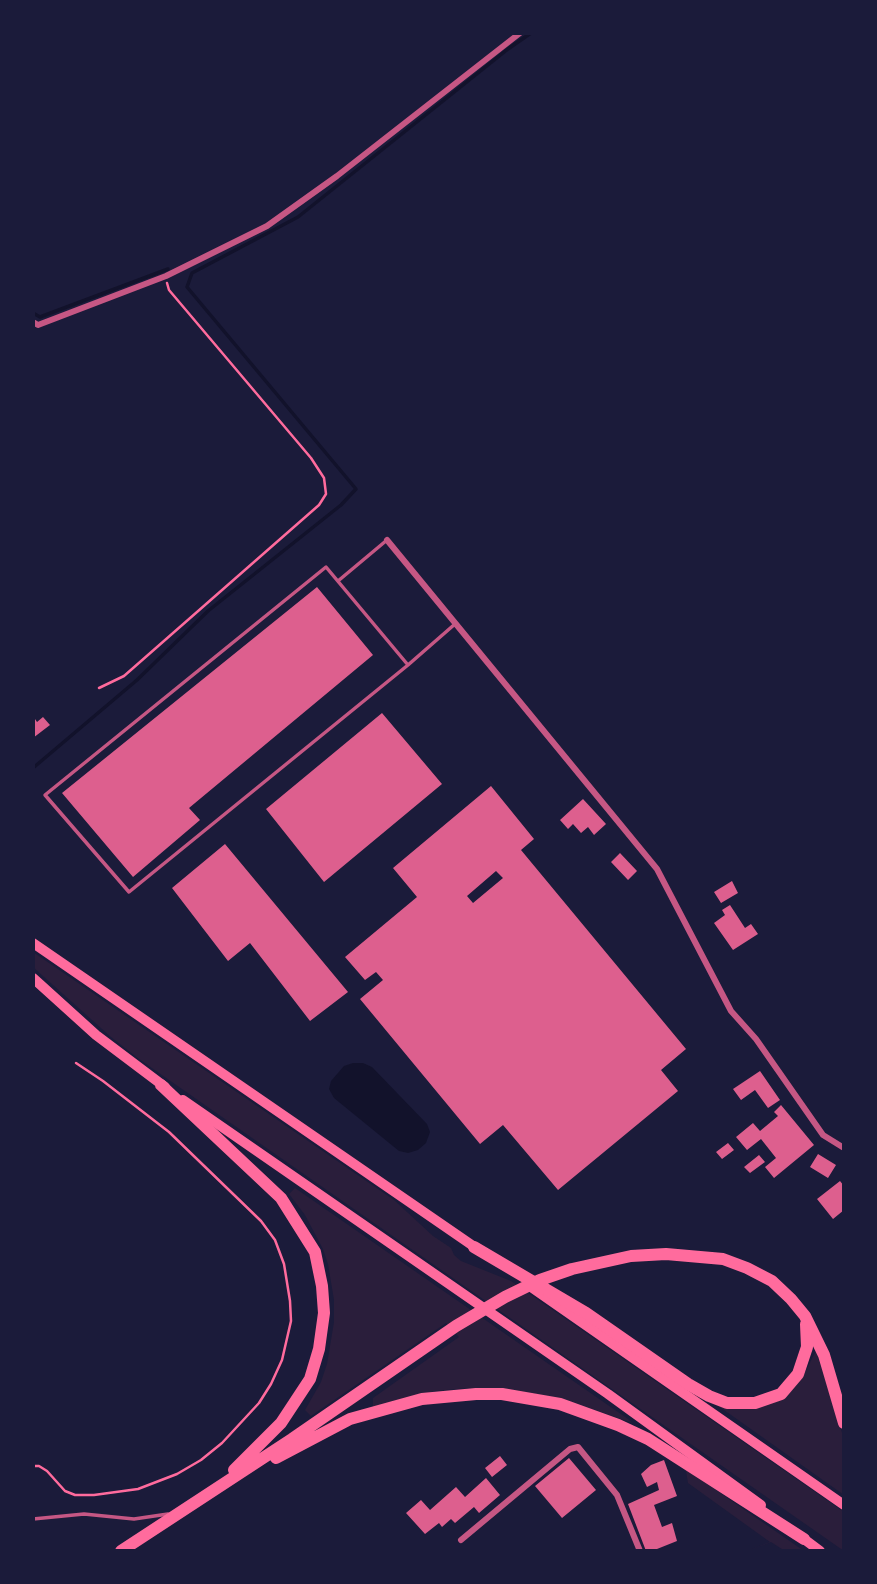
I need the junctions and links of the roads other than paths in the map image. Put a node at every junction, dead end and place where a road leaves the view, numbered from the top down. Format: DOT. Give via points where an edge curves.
graph roads {
  1 [pos="520,33"];
  2 [pos="33,322"];
  3 [pos="387,540"];
  4 [pos="338,581"];
  5 [pos="456,622"];
  6 [pos="408,665"];
  7 [pos="33,943"];
  8 [pos="33,978"];
  9 [pos="161,1085"];
  10 [pos="844,1148"];
  11 [pos="474,1247"];
  12 [pos="805,1316"];
  13 [pos="844,1423"];
  14 [pos="214,1490"];
  15 [pos="844,1504"];
  16 [pos="180,1512"];
  17 [pos="33,1519"];
  18 [pos="804,1539"];
  19 [pos="461,1541"];
  20 [pos="121,1551"];
  21 [pos="640,1551"];
  22 [pos="820,1551"];
  1 -- 2 [label="street" via="267,226 166,276 38,325"];
  3 -- 4 [label="lane"];
  3 -- 5 [label="street"];
  4 -- 6 [label="lane"];
  4 -- 6 [label="lane" via="326,567 45,795 129,892"];
  5 -- 6 [label="lane"];
  5 -- 10 [label="street" via="657,869 731,1011 823,1135"];
  7 -- 11 [label="main road"];
  8 -- 9 [label="main road"];
  9 -- 14 [label="highway" via="281,1198 315,1252 322,1286 324,1313 310,1378 281,1423"];
  9 -- 18 [label="main road" via="619,1402"];
  11 -- 12 [label="highway" via="586,1313 688,1384 727,1403 755,1404 781,1394 798,1374 807,1348"];
  11 -- 15 [label="main road"];
  12 -- 13 [label="highway" via="824,1355"];
  12 -- 14 [label="highway" via="772,1281 723,1259 666,1254 591,1264 546,1278 456,1326"];
  14 -- 16 [label="highway"];
  14 -- 18 [label="highway" via="350,1419 422,1399 502,1394 560,1404 648,1439"];
  16 -- 17 [label="lane" via="134,1519 84,1514"];
  16 -- 20 [label="highway"];
  18 -- 22 [label="main road"];
  19 -- 21 [label="street" via="578,1447 617,1495"];
}
